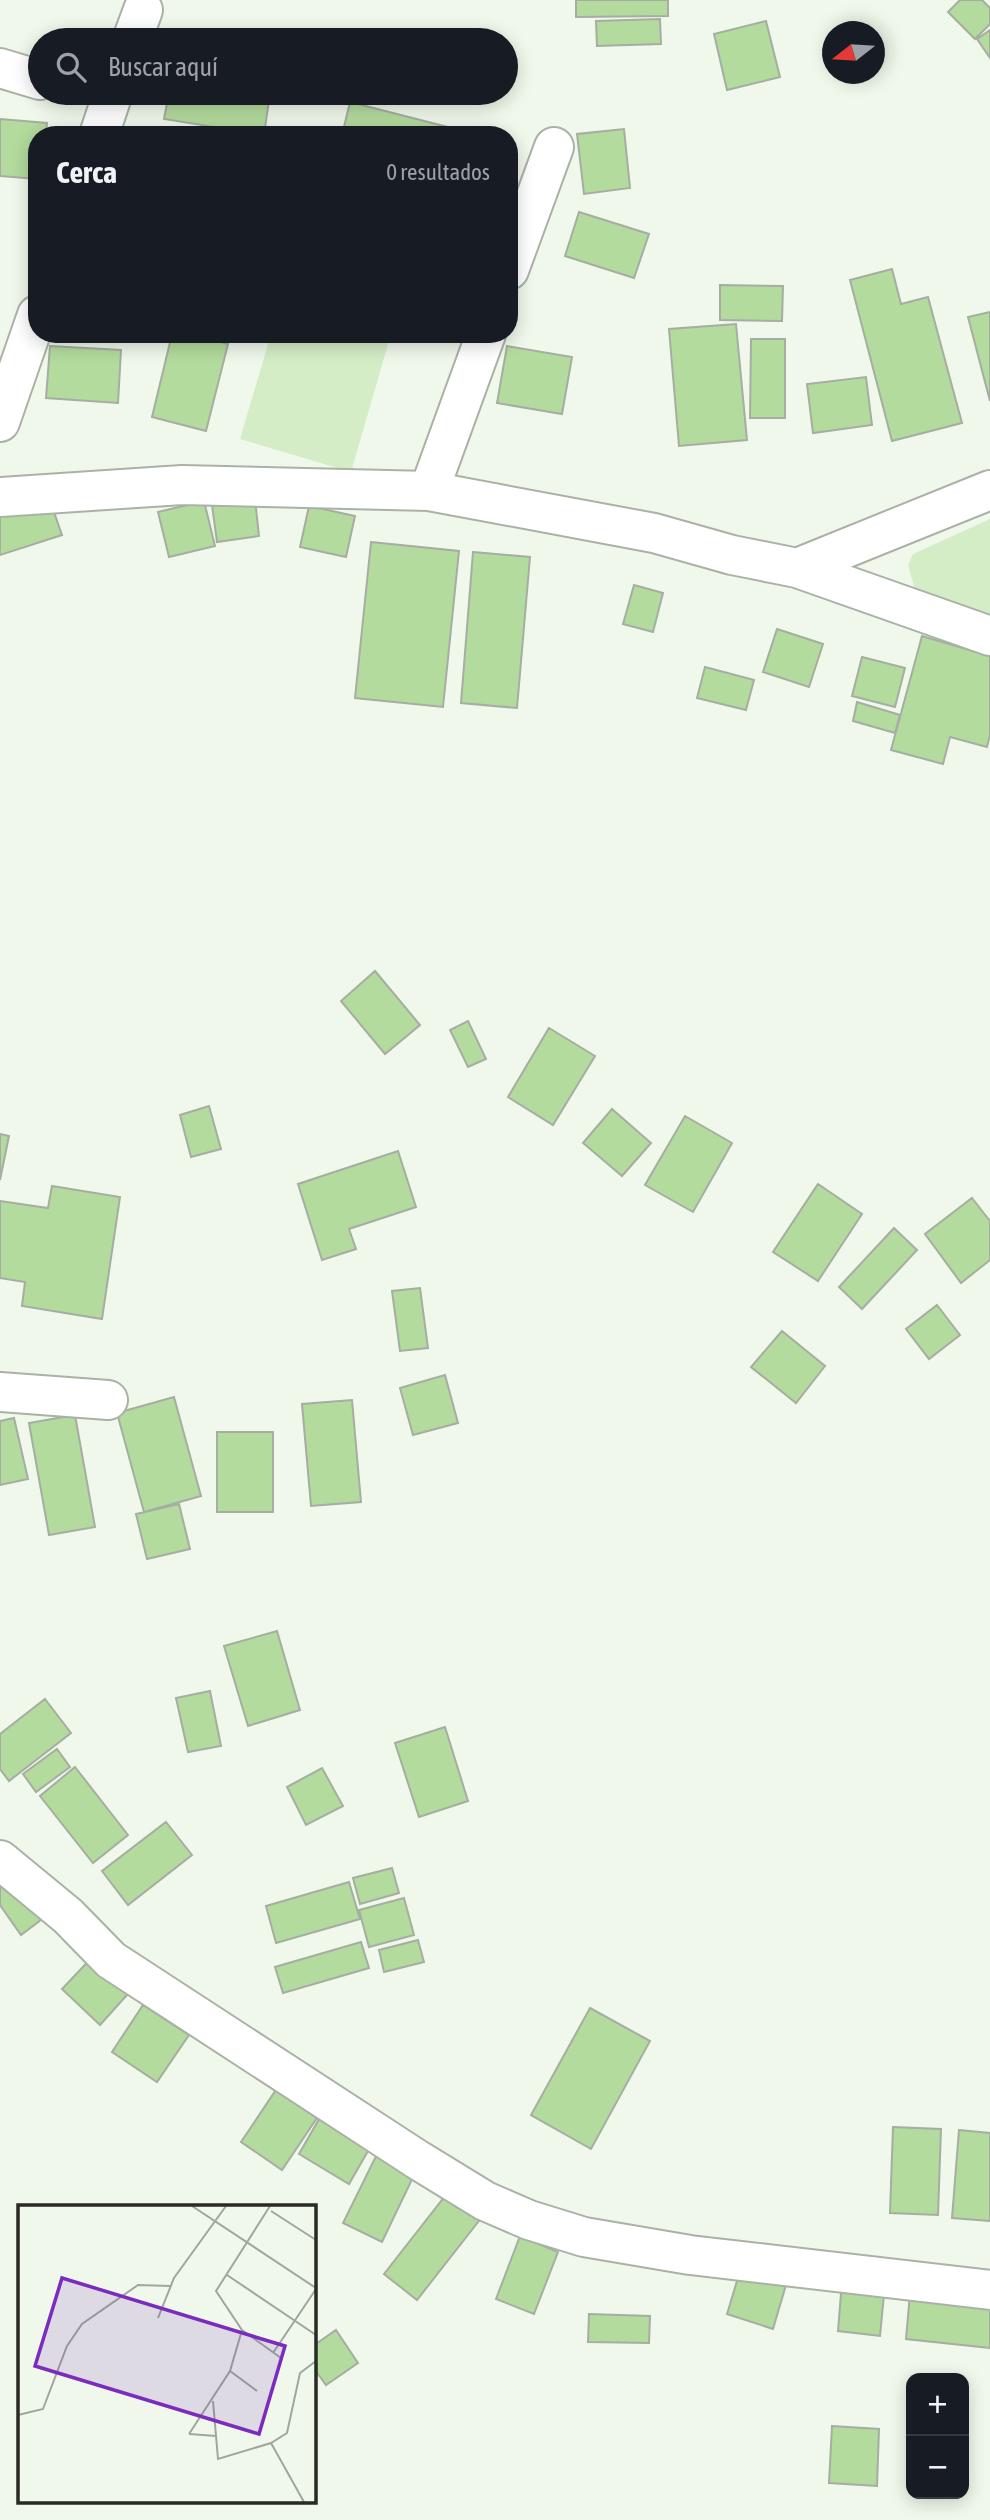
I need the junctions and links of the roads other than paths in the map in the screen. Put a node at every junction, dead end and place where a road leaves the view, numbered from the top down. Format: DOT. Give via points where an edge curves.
graph roads {
  1 [pos="0,68"];
  2 [pos="28,76"];
  3 [pos="554,147"];
  4 [pos="518,245"];
  5 [pos="28,341"];
  6 [pos="483,343"];
  7 [pos="0,422"];
  8 [pos="990,490"];
  9 [pos="429,491"];
  10 [pos="0,497"];
  11 [pos="797,568"];
  12 [pos="990,636"];
  13 [pos="0,1392"];
  14 [pos="108,1400"];
  15 [pos="0,1860"];
  16 [pos="990,2290"];
  1 -- 2 [label="street"];
  3 -- 4 [label="street"];
  5 -- 7 [label="street"];
  6 -- 9 [label="street"];
  8 -- 11 [label="street"];
  9 -- 10 [label="street" via="182,485"];
  9 -- 11 [label="street" via="654,533"];
  11 -- 12 [label="street"];
  13 -- 14 [label="street"];
  15 -- 16 [label="street" via="68,1916 111,1960 418,2160 507,2211 584,2237 690,2255"];
}
